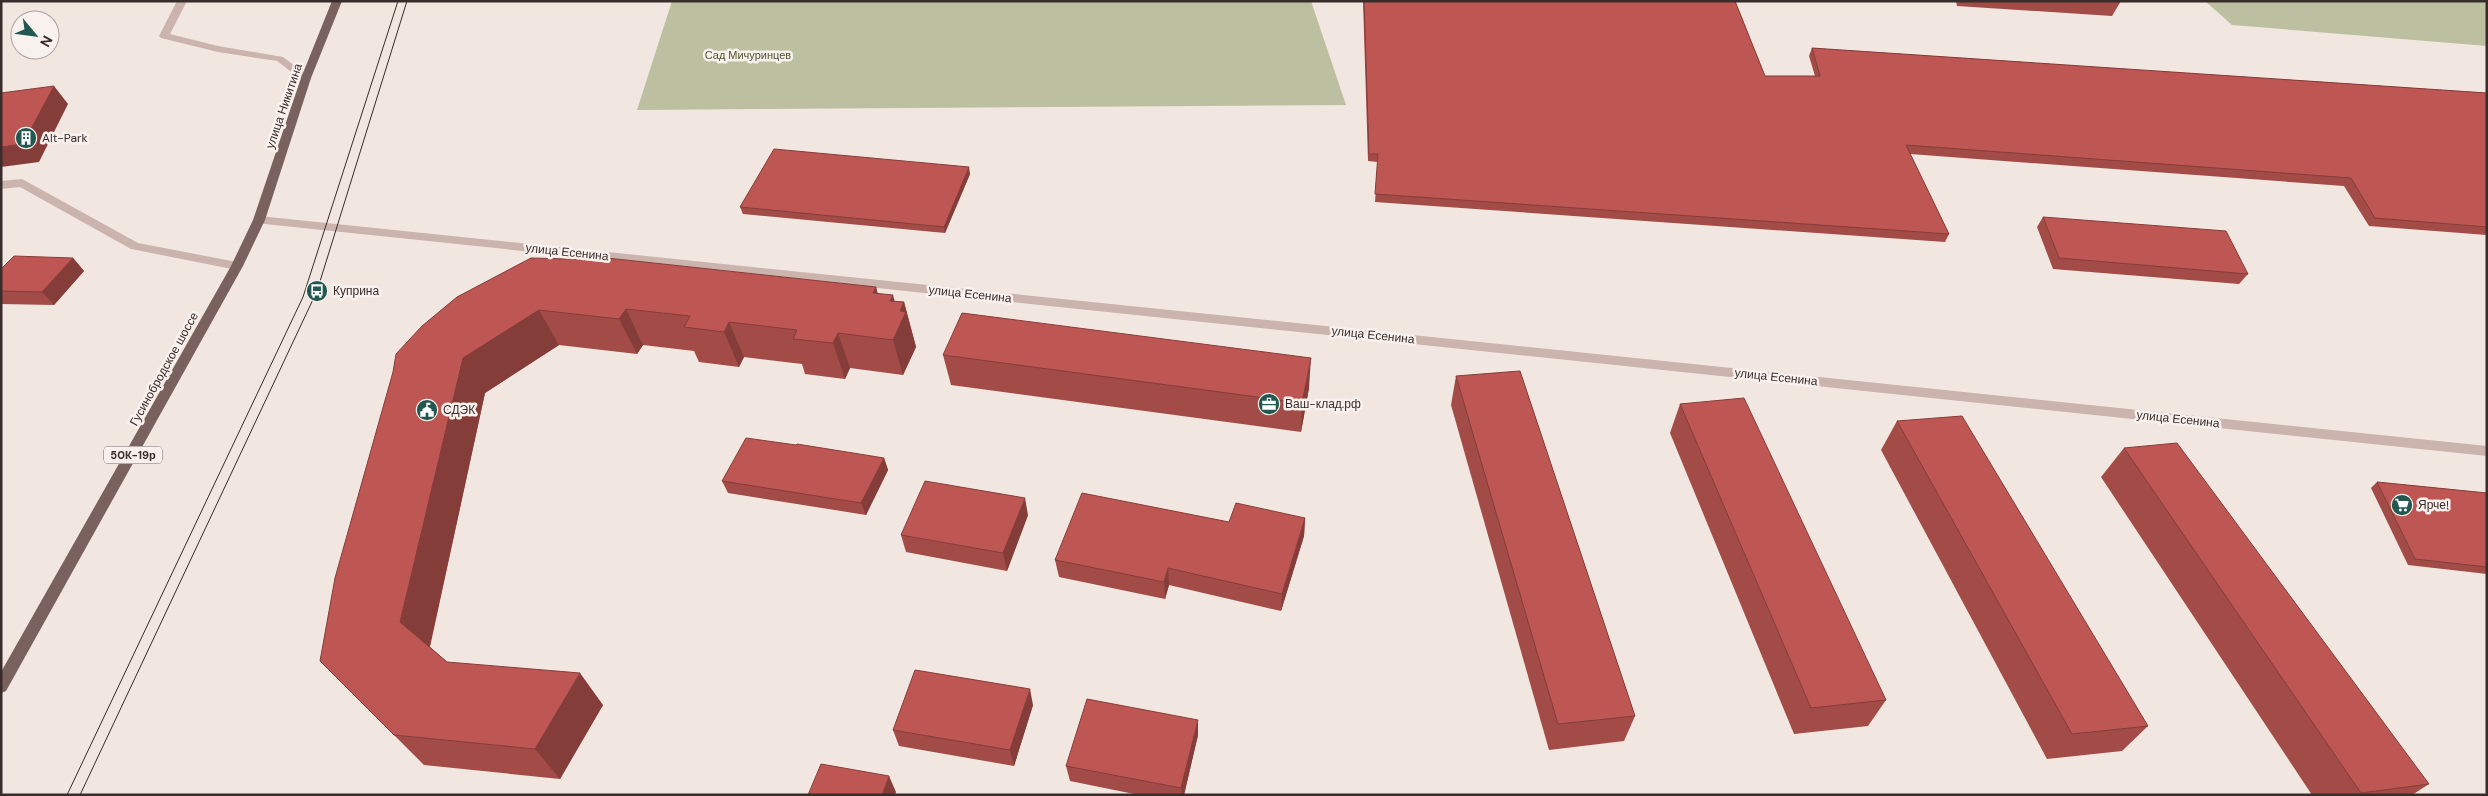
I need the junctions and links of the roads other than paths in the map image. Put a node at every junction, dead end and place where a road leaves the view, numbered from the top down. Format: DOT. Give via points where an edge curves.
graph roads {
  1 [pos="182,1"];
  2 [pos="337,1"];
  3 [pos="306,78"];
  4 [pos="1,185"];
  5 [pos="258,220"];
  6 [pos="237,266"];
  7 [pos="2487,451"];
  8 [pos="1,686"];
  1 -- 3 [label="street" via="164,36 280,59"];
  2 -- 3 [label="main road, улица Никитина"];
  3 -- 5 [label="main road, улица Никитина"];
  4 -- 6 [label="street" via="22,183 135,246"];
  5 -- 6 [label="main road, Гусинобродское шоссе / 50К-19р"];
  5 -- 7 [label="street, улица Есенина"];
  6 -- 8 [label="main road, Гусинобродское шоссе / 50К-19р"];
}
